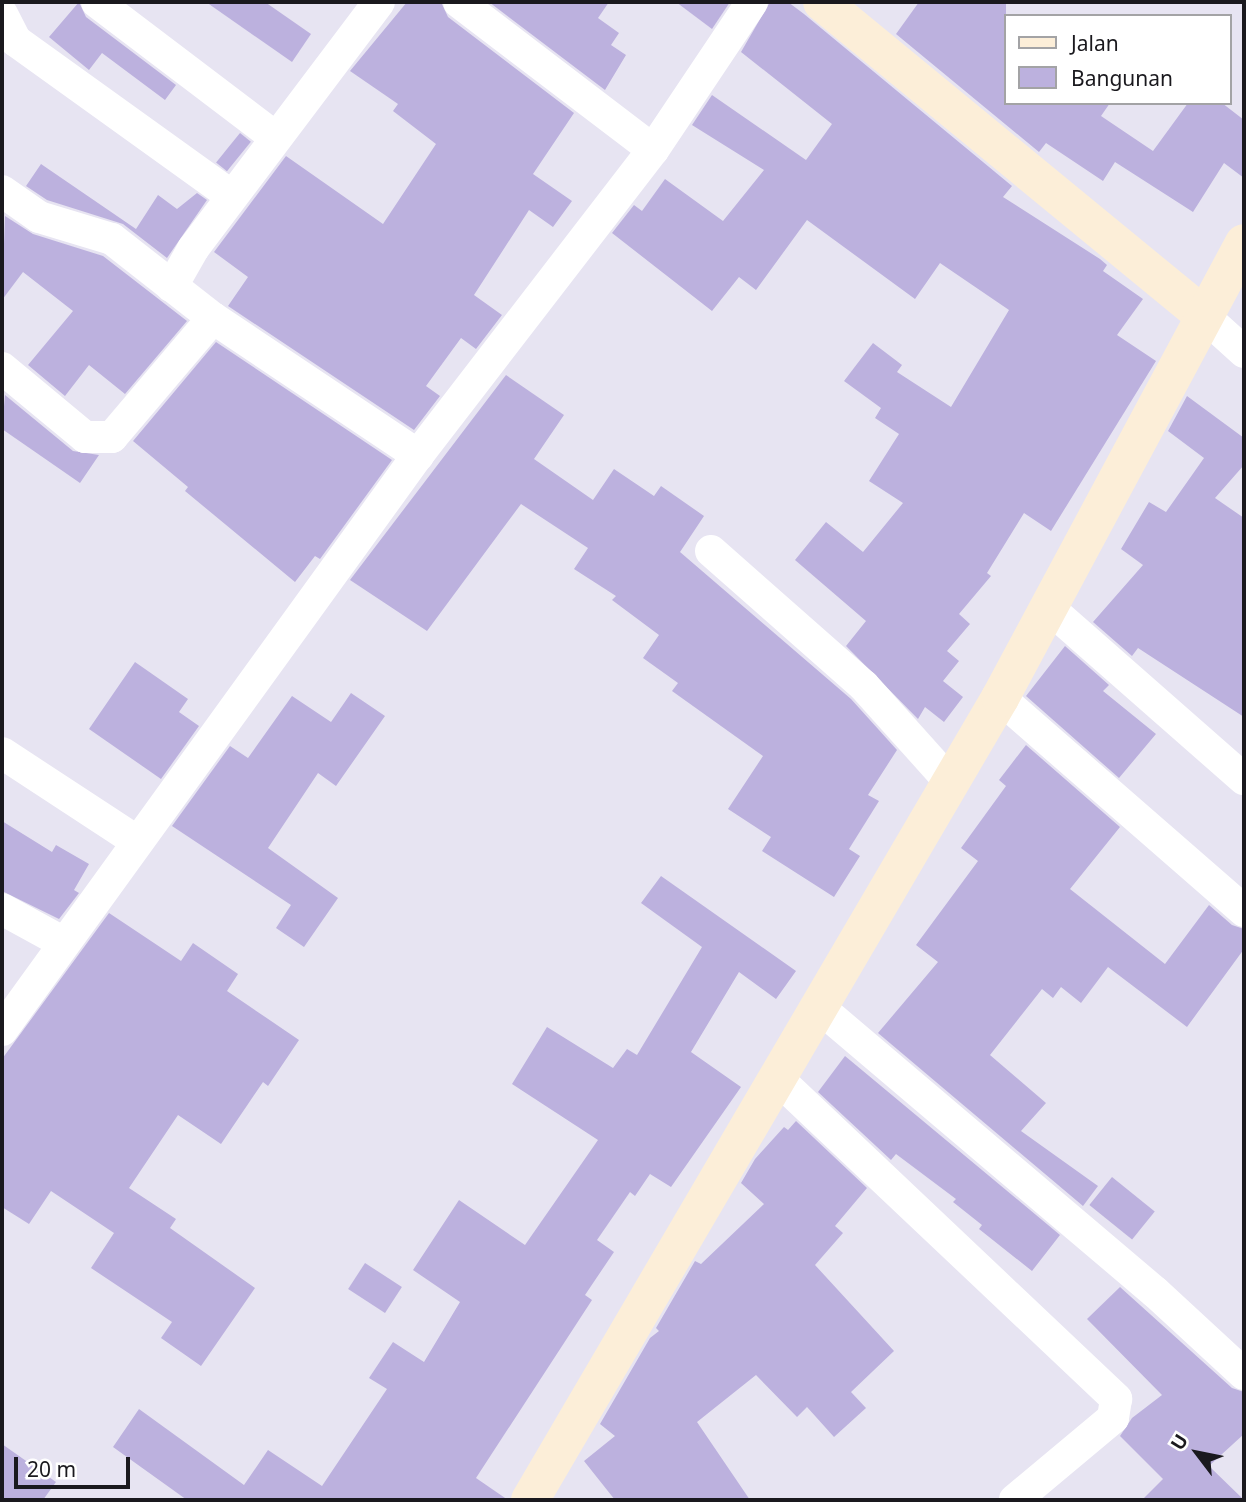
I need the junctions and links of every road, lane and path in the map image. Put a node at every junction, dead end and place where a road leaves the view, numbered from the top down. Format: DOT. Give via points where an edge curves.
graph roads {
  1 [pos="97,2"];
  2 [pos="379,2"];
  3 [pos="460,2"];
  4 [pos="752,2"];
  5 [pos="822,2"];
  6 [pos="2,14"];
  7 [pos="275,137"];
  8 [pos="653,150"];
  9 [pos="2,191"];
  10 [pos="232,196"];
  11 [pos="1244,243"];
  12 [pos="172,286"];
  13 [pos="1202,314"];
  14 [pos="213,318"];
  15 [pos="1244,352"];
  16 [pos="2,368"];
  17 [pos="418,455"];
  18 [pos="711,551"];
  19 [pos="1048,607"];
  20 [pos="1000,698"];
  21 [pos="2,753"];
  22 [pos="1244,779"];
  23 [pos="950,782"];
  24 [pos="135,840"];
  25 [pos="2,909"];
  26 [pos="1244,911"];
  27 [pos="64,943"];
  28 [pos="820,1008"];
  29 [pos="2,1030"];
  30 [pos="777,1078"];
  31 [pos="1244,1374"];
  32 [pos="530,1500"];
  33 [pos="1015,1500"];
  1 -- 7 [label="street"];
  2 -- 7 [label="street"];
  3 -- 8 [label="street"];
  4 -- 8 [label="street"];
  5 -- 13 [label="street"];
  6 -- 10 [label="street" via="16,41"];
  7 -- 10 [label="street"];
  8 -- 17 [label="street"];
  9 -- 12 [label="street" via="39,217 112,239"];
  10 -- 12 [label="street"];
  11 -- 13 [label="street"];
  12 -- 14 [label="street"];
  13 -- 15 [label="street"];
  13 -- 19 [label="street"];
  14 -- 16 [label="street" via="111,438 85,438"];
  14 -- 17 [label="street"];
  17 -- 24 [label="street"];
  18 -- 23 [label="street" via="864,686"];
  19 -- 20 [label="street"];
  19 -- 22 [label="street"];
  20 -- 23 [label="street"];
  20 -- 26 [label="street"];
  21 -- 24 [label="street"];
  23 -- 28 [label="street"];
  24 -- 27 [label="street"];
  25 -- 27 [label="street"];
  27 -- 29 [label="street"];
  28 -- 30 [label="street"];
  28 -- 31 [label="street" via="1155,1292"];
  30 -- 32 [label="street"];
  30 -- 33 [label="street" via="1116,1399 1113,1418"];
}
